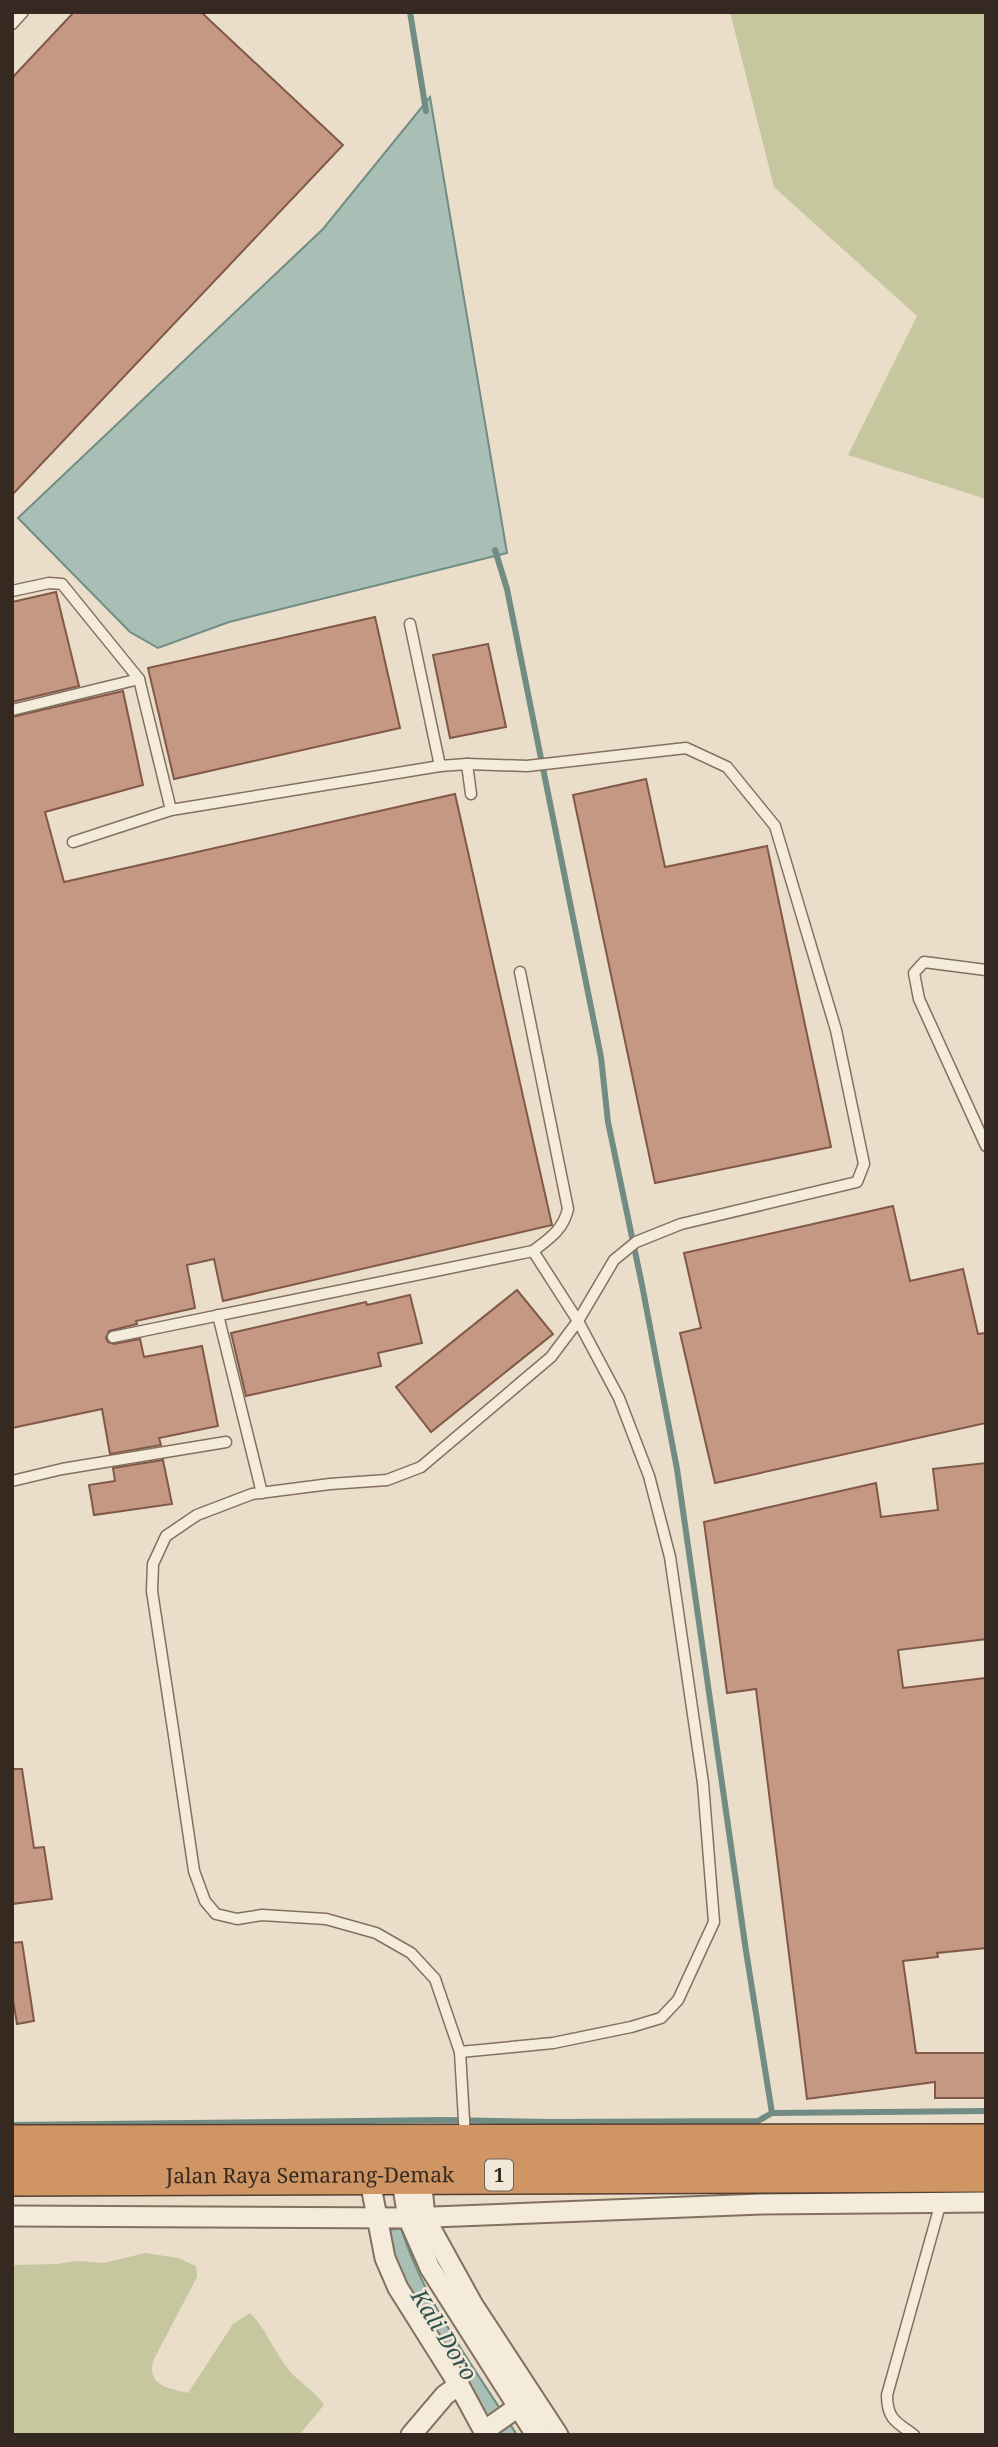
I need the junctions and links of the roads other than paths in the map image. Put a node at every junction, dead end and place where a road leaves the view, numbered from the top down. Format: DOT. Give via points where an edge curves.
graph roads {
  1 [pos="23,12"];
  2 [pos="12,24"];
  3 [pos="12,591"];
  4 [pos="410,624"];
  5 [pos="139,679"];
  6 [pos="12,710"];
  7 [pos="467,764"];
  8 [pos="440,766"];
  9 [pos="471,794"];
  10 [pos="172,810"];
  11 [pos="73,842"];
  12 [pos="986,970"];
  13 [pos="520,972"];
  14 [pos="986,1146"];
  15 [pos="533,1251"];
  16 [pos="218,1315"];
  17 [pos="578,1321"];
  18 [pos="113,1337"];
  19 [pos="226,1443"];
  20 [pos="12,1481"];
  21 [pos="262,1493"];
  22 [pos="460,2052"];
  23 [pos="986,2143"];
  24 [pos="12,2144"];
  25 [pos="465,2144"];
  26 [pos="402,2168"];
  27 [pos="986,2173"];
  28 [pos="12,2177"];
  29 [pos="940,2202"];
  30 [pos="986,2202"];
  31 [pos="12,2216"];
  32 [pos="376,2218"];
  33 [pos="417,2218"];
  34 [pos="459,2385"];
  35 [pos="514,2410"];
  36 [pos="486,2431"];
  37 [pos="411,2435"];
  38 [pos="536,2435"];
  39 [pos="558,2435"];
  40 [pos="914,2435"];
  1 -- 2 [label="lane"];
  3 -- 5 [label="lane" via="61,584"];
  4 -- 8 [label="lane"];
  5 -- 6 [label="lane"];
  5 -- 10 [label="lane"];
  7 -- 8 [label="lane"];
  7 -- 9 [label="lane"];
  7 -- 17 [label="lane" via="527,766 685,748 727,767 775,826 836,1030 864,1164 857,1182 681,1224 636,1242 614,1260"];
  8 -- 10 [label="lane"];
  10 -- 11 [label="lane"];
  12 -- 14 [label="lane" via="924,962 914,973 919,999"];
  13 -- 15 [label="lane" via="568,1209 560,1230"];
  15 -- 16 [label="lane"];
  15 -- 17 [label="lane"];
  16 -- 18 [label="lane"];
  16 -- 21 [label="lane"];
  17 -- 21 [label="lane" via="551,1357 421,1466 387,1480"];
  17 -- 22 [label="lane" via="620,1398 649,1476 670,1557 703,1783 714,1922 677,2000 661,2018 553,2043"];
  19 -- 20 [label="lane"];
  21 -- 22 [label="lane" via="197,1515 166,1536 153,1564 152,1591 194,1871 205,1901 216,1914 237,1919 262,1915 326,1919 376,1933 411,1953 435,1979"];
  22 -- 25 [label="lane"];
  23 -- 25 [label="highway, Jalan Raya Semarang-Demak / 1"];
  24 -- 26 [label="highway, Jalan Raya Semarang-Demak / 1"];
  25 -- 26 [label="highway, Jalan Raya Semarang-Demak / 1"];
  26 -- 27 [label="highway, Jalan Raya Semarang-Demak / 1"];
  26 -- 28 [label="highway, Jalan Raya Semarang-Demak / 1"];
  26 -- 32 [label="street"];
  26 -- 33 [label="street"];
  29 -- 30 [label="street"];
  29 -- 33 [label="street" via="749,2204"];
  29 -- 40 [label="lane" via="887,2395 893,2420"];
  31 -- 32 [label="street"];
  32 -- 33 [label="street"];
  32 -- 34 [label="street" via="398,2288"];
  33 -- 35 [label="street" via="430,2268"];
  33 -- 39 [label="street"];
  34 -- 36 [label="street"];
  34 -- 37 [label="street"];
  35 -- 36 [label="street"];
  35 -- 38 [label="street"];
}
